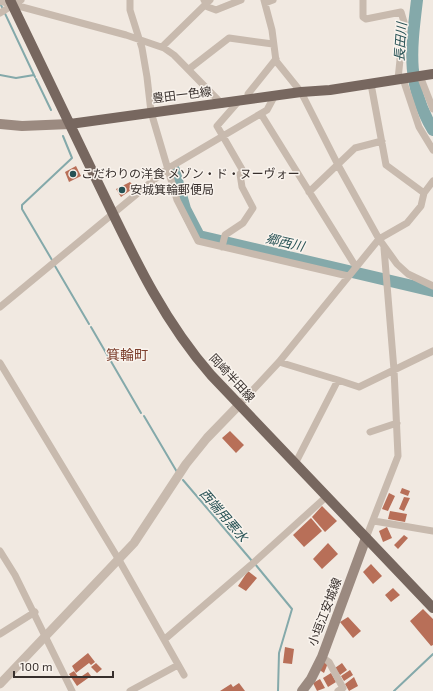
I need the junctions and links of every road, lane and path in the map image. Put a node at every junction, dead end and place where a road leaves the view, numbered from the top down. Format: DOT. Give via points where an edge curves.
graph roads {
  1 [pos="130,0"];
  2 [pos="241,0"];
  3 [pos="274,0"];
  4 [pos="363,0"];
  5 [pos="0,1"];
  6 [pos="207,1"];
  7 [pos="15,2"];
  8 [pos="265,2"];
  9 [pos="0,14"];
  10 [pos="139,39"];
  11 [pos="273,44"];
  12 [pos="162,47"];
  13 [pos="276,59"];
  14 [pos="189,69"];
  15 [pos="433,74"];
  16 [pos="420,76"];
  17 [pos="400,79"];
  18 [pos="371,84"];
  19 [pos="301,92"];
  20 [pos="274,97"];
  21 [pos="249,100"];
  22 [pos="238,102"];
  23 [pos="222,104"];
  24 [pos="433,109"];
  25 [pos="151,112"];
  26 [pos="261,114"];
  27 [pos="0,124"];
  28 [pos="70,124"];
  29 [pos="224,137"];
  30 [pos="382,141"];
  31 [pos="433,150"];
  32 [pos="338,166"];
  33 [pos="167,169"];
  34 [pos="433,181"];
  35 [pos="308,192"];
  36 [pos="424,193"];
  37 [pos="113,214"];
  38 [pos="379,240"];
  39 [pos="222,247"];
  40 [pos="384,247"];
  41 [pos="356,267"];
  42 [pos="348,276"];
  43 [pos="433,286"];
  44 [pos="0,307"];
  45 [pos="433,351"];
  46 [pos="279,362"];
  47 [pos="0,363"];
  48 [pos="394,370"];
  49 [pos="338,380"];
  50 [pos="239,405"];
  51 [pos="397,422"];
  52 [pos="370,432"];
  53 [pos="295,464"];
  54 [pos="326,497"];
  55 [pos="374,521"];
  56 [pos="433,531"];
  57 [pos="366,538"];
  58 [pos="0,551"];
  59 [pos="119,560"];
  60 [pos="433,608"];
  61 [pos="35,612"];
  62 [pos="0,634"];
  63 [pos="45,635"];
  64 [pos="165,639"];
  65 [pos="322,656"];
  66 [pos="178,665"];
  67 [pos="184,675"];
  68 [pos="0,684"];
  69 [pos="72,691"];
  70 [pos="130,691"];
  71 [pos="302,691"];
  72 [pos="338,691"];
  1 -- 10 [label="street" via="130,10"];
  2 -- 6 [label="street" via="216,10 210,8"];
  3 -- 8 [label="street"];
  4 -- 17 [label="street" via="363,17 366,19 401,12 404,22"];
  5 -- 7 [label="street"];
  6 -- 12 [label="street"];
  7 -- 9 [label="street"];
  7 -- 10 [label="street"];
  7 -- 28 [label="main road"];
  8 -- 11 [label="street"];
  10 -- 12 [label="street"];
  10 -- 25 [label="street"];
  11 -- 13 [label="street"];
  11 -- 14 [label="street" via="229,38"];
  12 -- 14 [label="street"];
  13 -- 19 [label="street"];
  13 -- 21 [label="street" via="248,94"];
  14 -- 23 [label="street"];
  15 -- 16 [label="main road, 豊田一色線"];
  16 -- 17 [label="main road, 豊田一色線"];
  16 -- 24 [label="street"];
  17 -- 18 [label="main road, 豊田一色線"];
  17 -- 31 [label="street" via="419,128"];
  18 -- 19 [label="main road, 豊田一色線"];
  18 -- 30 [label="street"];
  19 -- 20 [label="main road, 豊田一色線"];
  19 -- 32 [label="street"];
  20 -- 21 [label="main road, 豊田一色線"];
  20 -- 26 [label="street" via="267,110"];
  21 -- 22 [label="main road, 豊田一色線"];
  22 -- 23 [label="main road, 豊田一色線"];
  22 -- 29 [label="street" via="217,126"];
  23 -- 25 [label="main road, 豊田一色線"];
  25 -- 28 [label="main road, 豊田一色線"];
  25 -- 33 [label="street"];
  26 -- 29 [label="street"];
  26 -- 35 [label="street"];
  27 -- 28 [label="main road"];
  28 -- 37 [label="main road, 岡崎半田線"];
  29 -- 33 [label="street"];
  29 -- 39 [label="street" via="243,171 240,174 242,187 253,208 243,223 225,235"];
  30 -- 32 [label="street" via="355,148"];
  30 -- 36 [label="street" via="386,165"];
  32 -- 35 [label="street"];
  32 -- 38 [label="street"];
  33 -- 37 [label="street"];
  33 -- 39 [label="street" via="181,210 198,241"];
  34 -- 36 [label="street"];
  35 -- 41 [label="street"];
  36 -- 38 [label="street" via="421,206 408,223"];
  37 -- 44 [label="street"];
  37 -- 50 [label="main road, 岡崎半田線" via="151,291 169,320 195,357"];
  38 -- 40 [label="street"];
  38 -- 41 [label="street"];
  39 -- 42 [label="street"];
  40 -- 43 [label="street" via="408,274"];
  40 -- 48 [label="street"];
  41 -- 42 [label="street"];
  42 -- 46 [label="street"];
  45 -- 48 [label="street"];
  46 -- 49 [label="street"];
  46 -- 50 [label="street"];
  47 -- 59 [label="street"];
  48 -- 49 [label="street" via="359,387"];
  48 -- 51 [label="street"];
  49 -- 53 [label="street"];
  50 -- 53 [label="main road, 岡崎半田線"];
  50 -- 59 [label="street" via="186,464"];
  51 -- 52 [label="street"];
  51 -- 55 [label="street" via="398,456"];
  53 -- 54 [label="main road, 岡崎半田線"];
  54 -- 57 [label="main road, 岡崎半田線"];
  54 -- 64 [label="street"];
  55 -- 56 [label="street"];
  55 -- 57 [label="street"];
  57 -- 60 [label="main road, 岡崎半田線"];
  57 -- 65 [label="main road, 小垣江安城線"];
  58 -- 61 [label="street"];
  59 -- 63 [label="street"];
  59 -- 64 [label="street"];
  61 -- 62 [label="street"];
  61 -- 63 [label="street"];
  63 -- 68 [label="street"];
  63 -- 69 [label="street"];
  64 -- 66 [label="street"];
  65 -- 71 [label="main road, 小垣江安城線"];
  65 -- 72 [label="street" via="329,662 344,688"];
  66 -- 67 [label="street"];
  66 -- 70 [label="street"];
}
